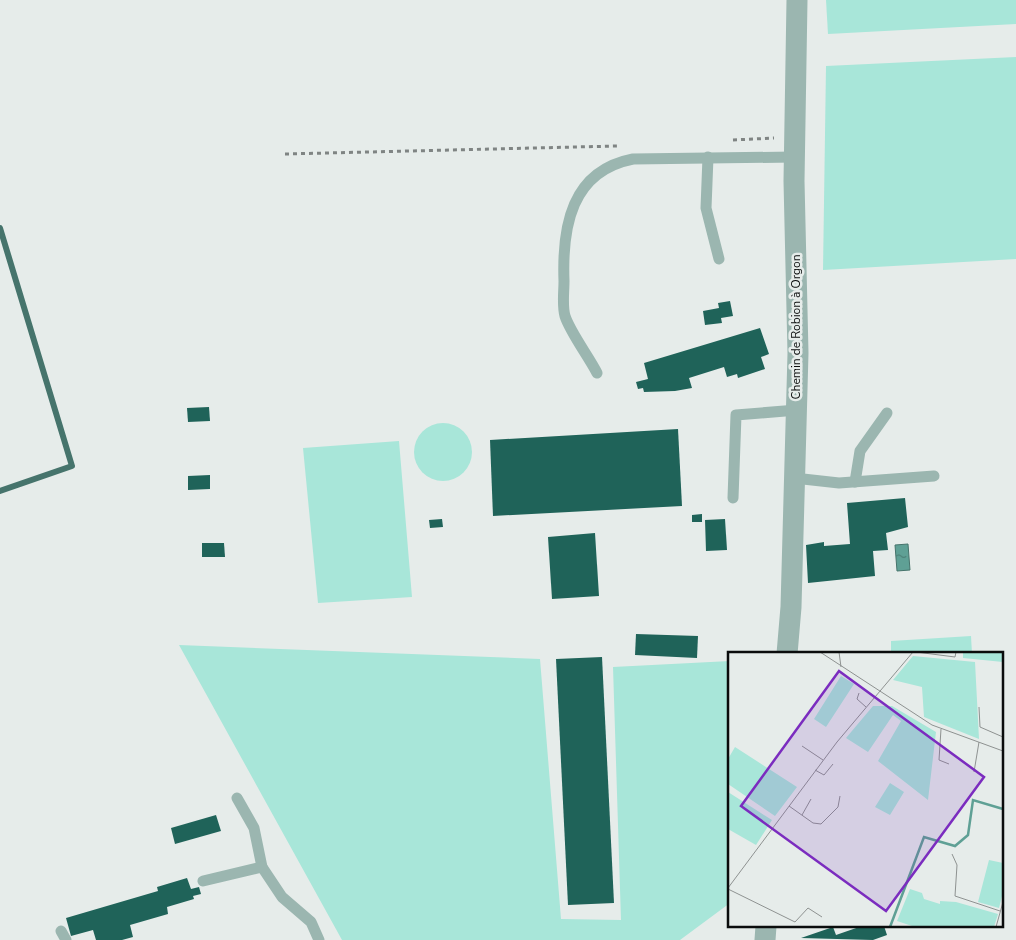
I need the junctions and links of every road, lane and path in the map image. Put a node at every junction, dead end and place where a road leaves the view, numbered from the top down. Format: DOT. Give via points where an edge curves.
graph roads {
  1 [pos="797,0"];
  2 [pos="729,140"];
  3 [pos="623,146"];
  4 [pos="794,148"];
  5 [pos="285,154"];
  6 [pos="708,158"];
  7 [pos="718,259"];
  8 [pos="597,373"];
  9 [pos="797,410"];
  10 [pos="887,413"];
  11 [pos="934,476"];
  12 [pos="794,478"];
  13 [pos="855,482"];
  14 [pos="733,498"];
  15 [pos="787,652"];
  16 [pos="237,798"];
  17 [pos="262,867"];
  18 [pos="203,881"];
  19 [pos="319,940"];
  1 -- 4 [label="street, Chemin de Robion à Orgon"];
  2 -- 4 [label="path"];
  3 -- 5 [label="path"];
  4 -- 6 [label="lane"];
  4 -- 9 [label="street, Chemin de Robion à Orgon"];
  6 -- 7 [label="lane" via="706,208"];
  6 -- 8 [label="lane" via="616,162 589,179 568,217 563,252 565,316"];
  9 -- 12 [label="street, Chemin de Robion à Orgon"];
  9 -- 14 [label="lane" via="736,415"];
  10 -- 13 [label="lane" via="860,451"];
  11 -- 13 [label="lane"];
  12 -- 13 [label="lane"];
  12 -- 15 [label="street, Chemin de Robion à Orgon"];
  16 -- 17 [label="lane" via="254,828"];
  17 -- 18 [label="lane"];
  17 -- 19 [label="lane" via="282,897 311,922"];
}
